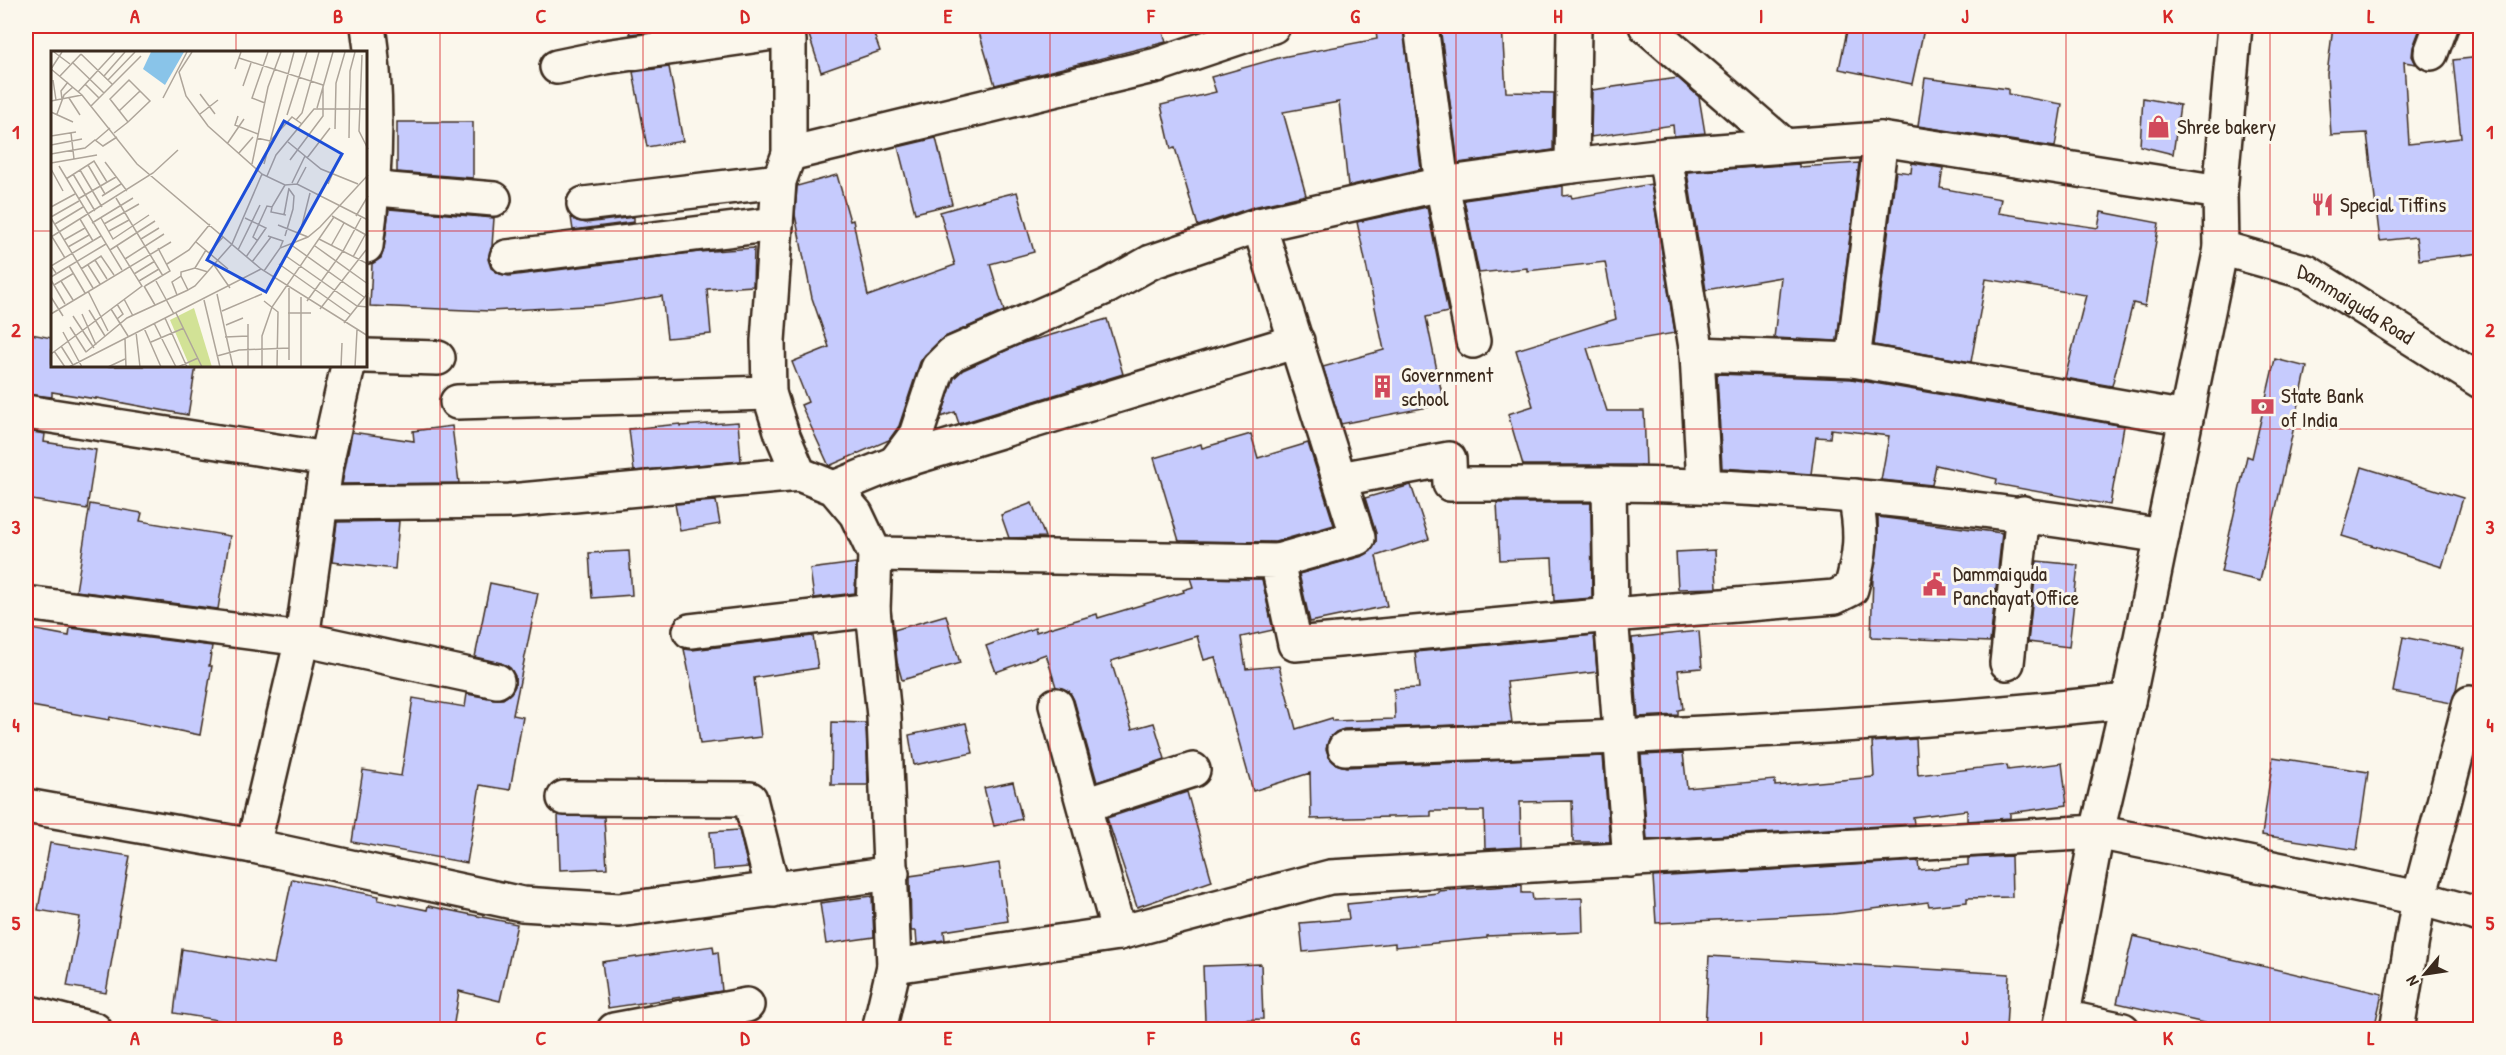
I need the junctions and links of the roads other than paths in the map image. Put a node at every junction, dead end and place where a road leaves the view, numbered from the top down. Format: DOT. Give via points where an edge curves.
graph roads {
  1 [pos="368,26"];
  2 [pos="1273,26"];
  3 [pos="1421,26"];
  4 [pos="1574,26"];
  5 [pos="1648,26"];
  6 [pos="2235,26"];
  7 [pos="787,28"];
  8 [pos="557,67"];
  9 [pos="1881,139"];
  10 [pos="1785,146"];
  11 [pos="1665,155"];
  12 [pos="1572,166"];
  13 [pos="784,167"];
  14 [pos="1442,184"];
  15 [pos="370,189"];
  16 [pos="2220,192"];
  17 [pos="494,199"];
  18 [pos="584,204"];
  19 [pos="368,218"];
  20 [pos="776,224"];
  21 [pos="1259,225"];
  22 [pos="2221,248"];
  23 [pos="507,257"];
  24 [pos="1297,341"];
  25 [pos="1473,341"];
  26 [pos="1697,354"];
  27 [pos="368,356"];
  28 [pos="438,358"];
  29 [pos="1853,360"];
  30 [pos="348,368"];
  31 [pos="2481,381"];
  32 [pos="769,393"];
  33 [pos="457,402"];
  34 [pos="26,412"];
  35 [pos="2186,418"];
  36 [pos="327,459"];
  37 [pos="895,463"];
  38 [pos="799,474"];
  39 [pos="1340,479"];
  40 [pos="1609,484"];
  41 [pos="1704,484"];
  42 [pos="834,488"];
  43 [pos="1855,496"];
  44 [pos="321,503"];
  45 [pos="2024,513"];
  46 [pos="2162,536"];
  47 [pos="875,554"];
  48 [pos="1277,561"];
  49 [pos="26,603"];
  50 [pos="873,610"];
  51 [pos="1611,615"];
  52 [pos="690,631"];
  53 [pos="302,639"];
  54 [pos="2007,663"];
  55 [pos="497,681"];
  56 [pos="2128,700"];
  57 [pos="2470,703"];
  58 [pos="1056,705"];
  59 [pos="1622,738"];
  60 [pos="1345,748"];
  61 [pos="1193,770"];
  62 [pos="564,798"];
  63 [pos="1085,805"];
  64 [pos="26,806"];
  65 [pos="2097,832"];
  66 [pos="253,846"];
  67 [pos="1630,860"];
  68 [pos="892,873"];
  69 [pos="774,890"];
  70 [pos="2419,898"];
  71 [pos="2481,915"];
  72 [pos="1119,933"];
  73 [pos="894,966"];
  74 [pos="747,1005"];
  75 [pos="26,1012"];
  76 [pos="2061,1023"];
  77 [pos="94,1029"];
  78 [pos="614,1029"];
  79 [pos="879,1029"];
  80 [pos="2123,1029"];
  81 [pos="2397,1029"];
  1 -- 15 [label="street" via="374,68"];
  2 -- 13 [label="street" via="1157,65"];
  3 -- 14 [label="street"];
  4 -- 12 [label="street"];
  5 -- 10 [label="street"];
  6 -- 16 [label="street"];
  7 -- 8 [label="street"];
  7 -- 13 [label="street"];
  9 -- 10 [label="street"];
  9 -- 16 [label="street"];
  9 -- 29 [label="street"];
  10 -- 11 [label="street"];
  11 -- 12 [label="street"];
  11 -- 26 [label="street"];
  12 -- 14 [label="street"];
  13 -- 18 [label="street"];
  13 -- 20 [label="street"];
  14 -- 21 [label="street"];
  14 -- 25 [label="street"];
  15 -- 17 [label="street"];
  15 -- 19 [label="street"];
  16 -- 22 [label="street"];
  20 -- 23 [label="street"];
  20 -- 32 [label="street" via="768,341"];
  21 -- 24 [label="street"];
  21 -- 37 [label="street" via="1151,262 1108,286 952,354 938,368 916,435"];
  22 -- 31 [label="street, Dammaiguda Road" via="2307,272"];
  22 -- 35 [label="street"];
  24 -- 37 [label="street"];
  24 -- 39 [label="street"];
  26 -- 29 [label="street"];
  26 -- 41 [label="street"];
  27 -- 28 [label="street"];
  29 -- 35 [label="street"];
  30 -- 36 [label="street"];
  32 -- 33 [label="street"];
  32 -- 38 [label="street"];
  34 -- 36 [label="street"];
  35 -- 46 [label="street"];
  36 -- 44 [label="street"];
  37 -- 42 [label="street"];
  38 -- 42 [label="street"];
  38 -- 44 [label="street" via="510,501"];
  39 -- 40 [label="street" via="1449,459 1450,484"];
  39 -- 48 [label="street" via="1358,538"];
  40 -- 41 [label="street"];
  40 -- 51 [label="street"];
  41 -- 43 [label="street"];
  42 -- 47 [label="street" via="856,514"];
  43 -- 45 [label="street"];
  43 -- 51 [label="street" via="1861,525 1860,558 1851,589 1836,597"];
  44 -- 53 [label="street"];
  45 -- 46 [label="street"];
  45 -- 54 [label="street"];
  46 -- 56 [label="street"];
  47 -- 48 [label="street"];
  47 -- 50 [label="street"];
  48 -- 51 [label="street" via="1295,644"];
  49 -- 53 [label="street"];
  50 -- 52 [label="street"];
  50 -- 68 [label="street" via="884,716"];
  51 -- 59 [label="street"];
  53 -- 55 [label="street"];
  53 -- 66 [label="street"];
  56 -- 59 [label="street" via="2005,714"];
  56 -- 65 [label="street"];
  57 -- 70 [label="street"];
  58 -- 63 [label="street"];
  59 -- 60 [label="street"];
  59 -- 67 [label="street"];
  61 -- 63 [label="street"];
  62 -- 69 [label="street" via="750,799"];
  63 -- 72 [label="street"];
  64 -- 66 [label="street"];
  65 -- 67 [label="street"];
  65 -- 70 [label="street"];
  65 -- 76 [label="street"];
  66 -- 69 [label="street" via="522,904 620,910"];
  67 -- 72 [label="street" via="1330,877"];
  68 -- 69 [label="street"];
  68 -- 73 [label="street"];
  70 -- 71 [label="street"];
  70 -- 81 [label="street"];
  72 -- 73 [label="street"];
  73 -- 79 [label="street"];
  74 -- 78 [label="street"];
  75 -- 77 [label="street"];
  76 -- 80 [label="street"];
}
